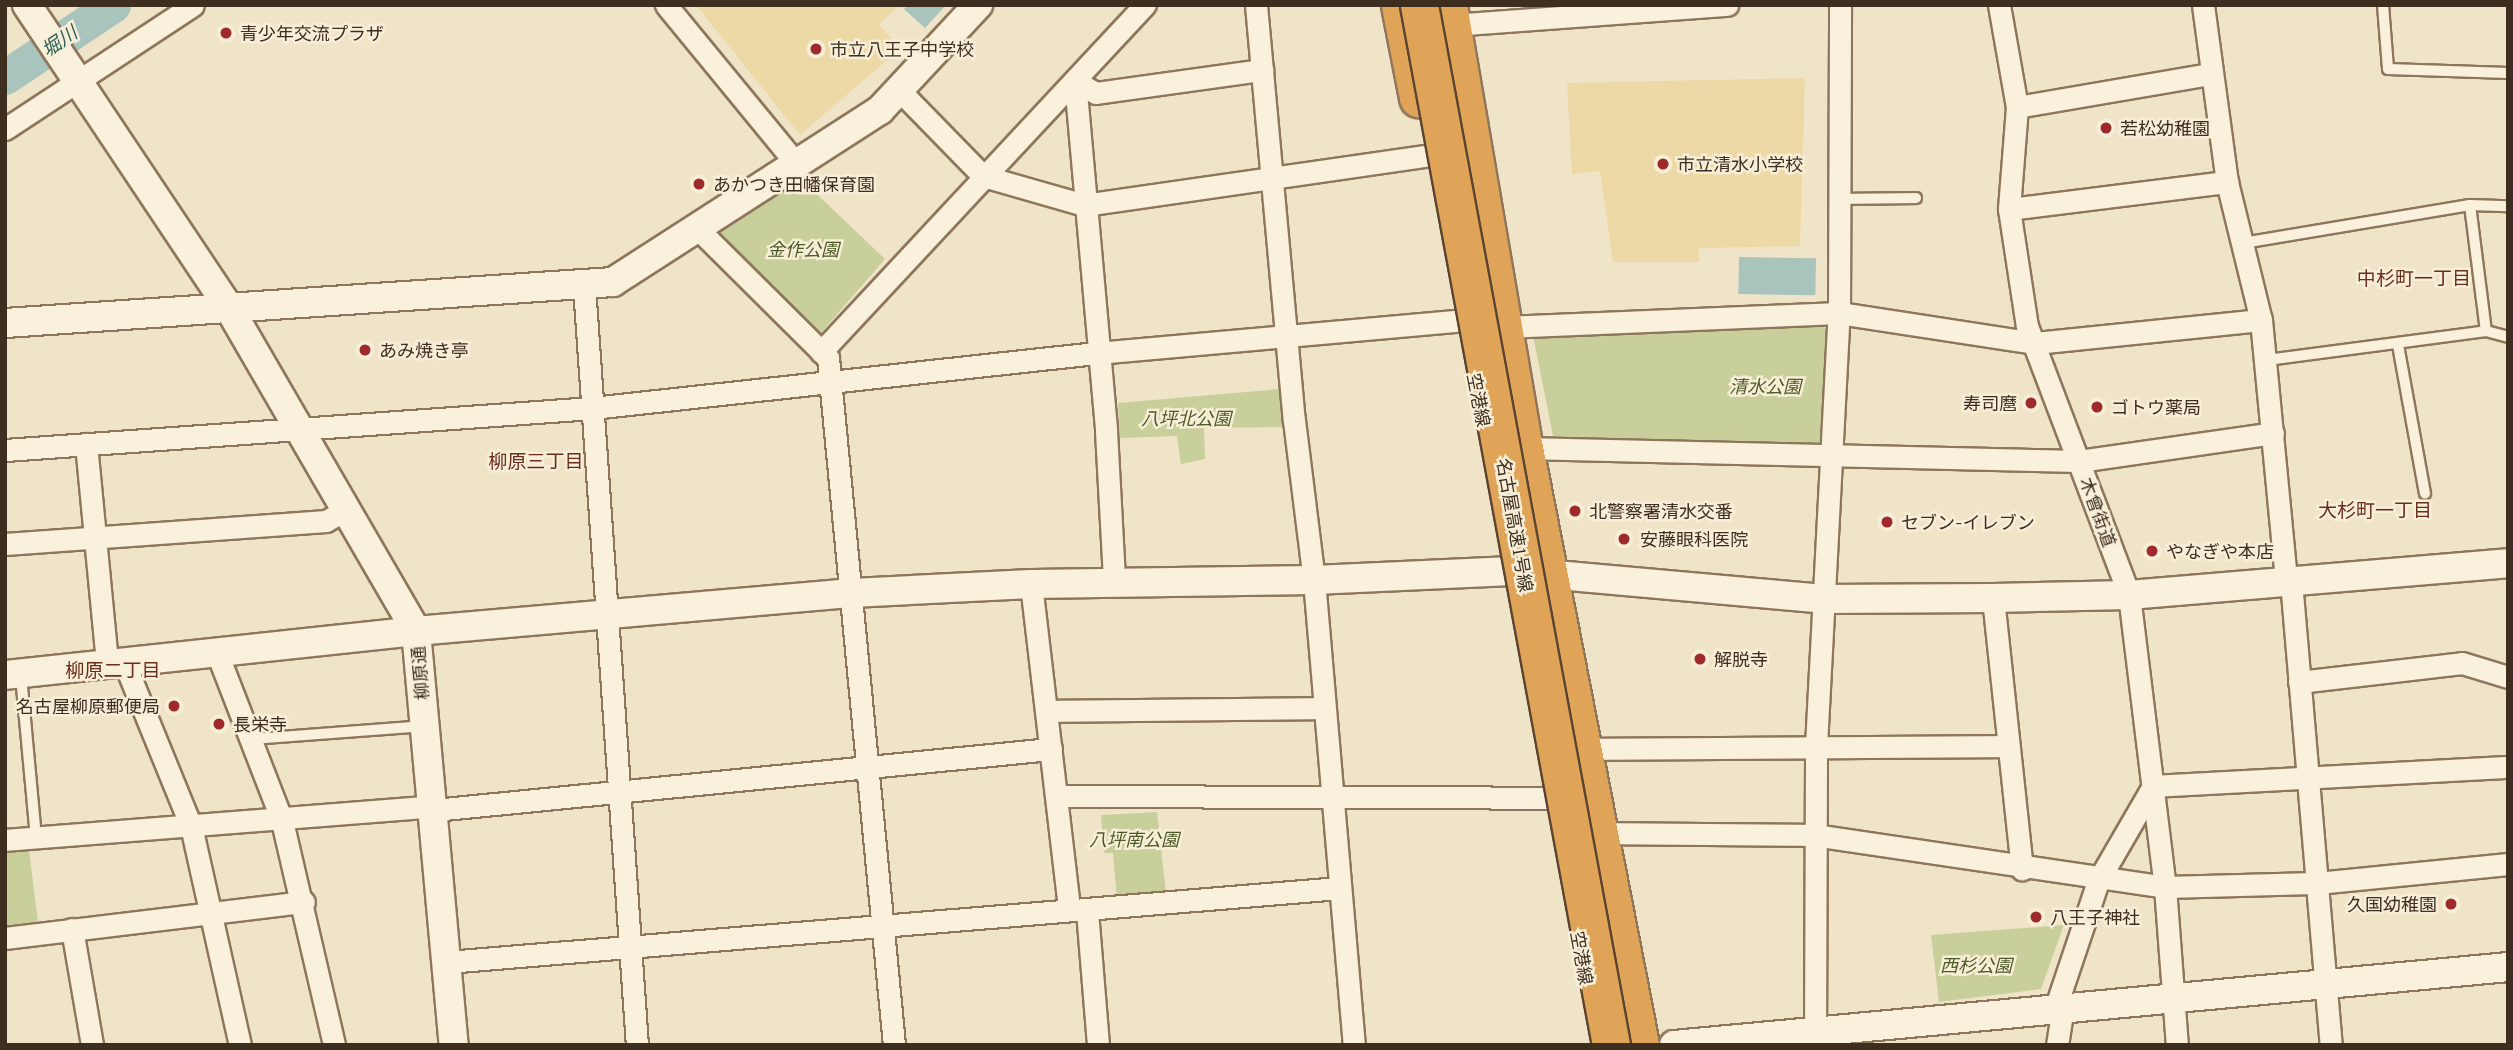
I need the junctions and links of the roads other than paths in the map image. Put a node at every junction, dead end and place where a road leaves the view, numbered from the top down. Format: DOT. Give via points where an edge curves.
graph roads {
  1 [pos="192,5"];
  2 [pos="666,5"];
  3 [pos="978,5"];
  4 [pos="1145,5"];
  5 [pos="1256,5"];
  6 [pos="1400,5"];
  7 [pos="1727,5"];
  8 [pos="1840,5"];
  9 [pos="1999,5"];
  10 [pos="2203,5"];
  11 [pos="2383,5"];
  12 [pos="1665,7"];
  13 [pos="1439,12"];
  14 [pos="35,16"];
  15 [pos="1262,70"];
  16 [pos="2508,73"];
  17 [pos="74,74"];
  18 [pos="2210,74"];
  19 [pos="1075,81"];
  20 [pos="901,92"];
  21 [pos="2017,107"];
  22 [pos="5,129"];
  23 [pos="1430,155"];
  24 [pos="795,162"];
  25 [pos="983,176"];
  26 [pos="1273,178"];
  27 [pos="2227,181"];
  28 [pos="1916,198"];
  29 [pos="1839,199"];
  30 [pos="1084,205"];
  31 [pos="2470,205"];
  32 [pos="2508,206"];
  33 [pos="2009,209"];
  34 [pos="698,229"];
  35 [pos="2243,243"];
  36 [pos="584,286"];
  37 [pos="229,308"];
  38 [pos="1839,313"];
  39 [pos="5,314"];
  40 [pos="1464,320"];
  41 [pos="2261,320"];
  42 [pos="6,323"];
  43 [pos="1504,327"];
  44 [pos="2486,331"];
  45 [pos="1288,336"];
  46 [pos="2508,337"];
  47 [pos="2035,343"];
  48 [pos="2398,345"];
  49 [pos="821,352"];
  50 [pos="1096,353"];
  51 [pos="2267,360"];
  52 [pos="834,385"];
  53 [pos="592,408"];
  54 [pos="297,432"];
  55 [pos="2273,433"];
  56 [pos="86,444"];
  57 [pos="1524,448"];
  58 [pos="5,450"];
  59 [pos="1833,458"];
  60 [pos="2079,461"];
  61 [pos="2426,494"];
  62 [pos="345,510"];
  63 [pos="94,541"];
  64 [pos="5,544"];
  65 [pos="2508,563"];
  66 [pos="1512,571"];
  67 [pos="1549,577"];
  68 [pos="1314,580"];
  69 [pos="1114,581"];
  70 [pos="2289,581"];
  71 [pos="1031,584"];
  72 [pos="852,593"];
  73 [pos="2129,595"];
  74 [pos="1993,598"];
  75 [pos="1824,599"];
  76 [pos="606,615"];
  77 [pos="416,631"];
  78 [pos="217,653"];
  79 [pos="115,662"];
  80 [pos="13,674"];
  81 [pos="2508,677"];
  82 [pos="2299,682"];
  83 [pos="1324,708"];
  84 [pos="1048,711"];
  85 [pos="425,726"];
  86 [pos="253,739"];
  87 [pos="1816,746"];
  88 [pos="2008,746"];
  89 [pos="1582,749"];
  90 [pos="1051,750"];
  91 [pos="2508,767"];
  92 [pos="867,770"];
  93 [pos="2308,778"];
  94 [pos="2153,786"];
  95 [pos="619,794"];
  96 [pos="1057,796"];
  97 [pos="1554,798"];
  98 [pos="1335,800"];
  99 [pos="434,808"];
  100 [pos="282,821"];
  101 [pos="191,826"];
  102 [pos="1598,833"];
  103 [pos="1814,835"];
  104 [pos="37,838"];
  105 [pos="5,840"];
  106 [pos="2508,864"];
  107 [pos="2022,869"];
  108 [pos="2098,881"];
  109 [pos="2316,883"];
  110 [pos="2165,887"];
  111 [pos="1340,888"];
  112 [pos="304,902"];
  113 [pos="1078,910"];
  114 [pos="212,911"];
  115 [pos="883,926"];
  116 [pos="72,929"];
  117 [pos="5,938"];
  118 [pos="629,950"];
  119 [pos="447,962"];
  120 [pos="2508,967"];
  121 [pos="2325,983"];
  122 [pos="2173,995"];
  123 [pos="2059,1006"];
  124 [pos="1815,1038"];
  125 [pos="92,1045"];
  126 [pos="240,1045"];
  127 [pos="334,1045"];
  128 [pos="454,1045"];
  129 [pos="636,1045"];
  130 [pos="894,1045"];
  131 [pos="1098,1045"];
  132 [pos="1354,1045"];
  133 [pos="1597,1045"];
  134 [pos="1611,1045"];
  135 [pos="1629,1045"];
  136 [pos="1640,1045"];
  137 [pos="1674,1045"];
  138 [pos="2057,1045"];
  139 [pos="2177,1045"];
  140 [pos="2331,1045"];
  1 -- 17 [label="street"];
  2 -- 24 [label="street"];
  3 -- 20 [label="street"];
  4 -- 19 [label="street"];
  5 -- 15 [label="street"];
  6 -- 23 [label="highway, 空港線"];
  7 -- 12 [label="street"];
  8 -- 29 [label="street"];
  9 -- 21 [label="street, 木曾街道"];
  10 -- 18 [label="street"];
  11 -- 16 [label="lane" via="2388,69"];
  12 -- 13 [label="street"];
  13 -- 43 [label="highway, 空港線"];
  13 -- 134 [label="highway, 名古屋高速1号線, bridge"];
  13 -- 135 [label="highway, 名古屋高速1号線"];
  14 -- 17 [label="street, 柳原通"];
  15 -- 19 [label="street" via="1096,93"];
  15 -- 26 [label="street"];
  17 -- 22 [label="street"];
  17 -- 37 [label="street, 柳原通"];
  18 -- 21 [label="street"];
  18 -- 27 [label="street"];
  19 -- 25 [label="street"];
  19 -- 30 [label="street"];
  20 -- 24 [label="street"];
  20 -- 25 [label="street"];
  21 -- 33 [label="street, 木曾街道"];
  23 -- 26 [label="street"];
  23 -- 40 [label="highway, 空港線"];
  24 -- 34 [label="street"];
  25 -- 30 [label="street"];
  25 -- 49 [label="street"];
  26 -- 30 [label="street"];
  26 -- 45 [label="street"];
  27 -- 33 [label="street"];
  27 -- 35 [label="street"];
  28 -- 29 [label="lane"];
  29 -- 38 [label="street"];
  30 -- 50 [label="street"];
  31 -- 32 [label="lane"];
  31 -- 35 [label="lane"];
  31 -- 44 [label="lane"];
  33 -- 47 [label="street, 木曾街道" via="2027,326"];
  34 -- 36 [label="street" via="613,282"];
  34 -- 49 [label="street"];
  35 -- 41 [label="street"];
  36 -- 37 [label="street"];
  36 -- 53 [label="street"];
  37 -- 42 [label="street"];
  37 -- 54 [label="street, 柳原通"];
  38 -- 43 [label="street"];
  38 -- 47 [label="street"];
  38 -- 59 [label="street"];
  39 -- 42 [label="street"];
  40 -- 45 [label="street"];
  40 -- 66 [label="highway, 空港線"];
  41 -- 47 [label="street"];
  41 -- 51 [label="street"];
  43 -- 57 [label="highway, 空港線"];
  44 -- 46 [label="lane"];
  44 -- 48 [label="lane"];
  45 -- 50 [label="street"];
  45 -- 68 [label="street"];
  47 -- 60 [label="street, 木曾街道"];
  48 -- 51 [label="lane"];
  48 -- 61 [label="lane"];
  49 -- 52 [label="street" via="828,358"];
  50 -- 52 [label="street"];
  50 -- 69 [label="street" via="1106,431"];
  51 -- 55 [label="street"];
  52 -- 53 [label="street"];
  52 -- 72 [label="street"];
  53 -- 54 [label="street"];
  53 -- 76 [label="street"];
  54 -- 56 [label="street"];
  54 -- 62 [label="street, 柳原通"];
  55 -- 60 [label="street"];
  55 -- 70 [label="street"];
  56 -- 58 [label="street"];
  56 -- 63 [label="street"];
  57 -- 59 [label="street"];
  57 -- 67 [label="highway, 空港線"];
  59 -- 60 [label="street"];
  59 -- 75 [label="street"];
  60 -- 73 [label="street, 木曾街道"];
  62 -- 63 [label="street" via="326,521"];
  62 -- 77 [label="street, 柳原通"];
  63 -- 64 [label="street"];
  63 -- 79 [label="street"];
  65 -- 70 [label="street"];
  66 -- 67 [label="street"];
  66 -- 68 [label="street"];
  66 -- 97 [label="highway, 空港線"];
  67 -- 75 [label="street"];
  67 -- 89 [label="highway, 空港線"];
  68 -- 69 [label="street"];
  68 -- 83 [label="street"];
  69 -- 71 [label="street"];
  70 -- 73 [label="street"];
  70 -- 82 [label="street"];
  71 -- 72 [label="street"];
  71 -- 84 [label="street"];
  72 -- 76 [label="street"];
  72 -- 92 [label="street"];
  73 -- 74 [label="street"];
  73 -- 94 [label="street, 木曾街道"];
  74 -- 75 [label="street"];
  74 -- 88 [label="street"];
  75 -- 87 [label="street"];
  76 -- 77 [label="street"];
  76 -- 95 [label="street"];
  77 -- 78 [label="street"];
  77 -- 85 [label="street, 柳原通"];
  78 -- 79 [label="street"];
  78 -- 86 [label="street"];
  79 -- 80 [label="street"];
  79 -- 101 [label="street"];
  80 -- 104 [label="lane"];
  81 -- 82 [label="street" via="2462,663"];
  82 -- 93 [label="street"];
  83 -- 84 [label="street"];
  83 -- 98 [label="street"];
  84 -- 90 [label="street"];
  85 -- 86 [label="lane"];
  85 -- 99 [label="street, 柳原通"];
  86 -- 100 [label="street"];
  87 -- 88 [label="street"];
  87 -- 89 [label="street"];
  87 -- 103 [label="street"];
  88 -- 107 [label="street"];
  89 -- 102 [label="highway, 空港線"];
  90 -- 92 [label="street"];
  90 -- 96 [label="street"];
  91 -- 93 [label="street"];
  92 -- 95 [label="street"];
  92 -- 115 [label="street"];
  93 -- 94 [label="street"];
  93 -- 109 [label="street"];
  94 -- 108 [label="street"];
  94 -- 110 [label="street, 木曾街道"];
  95 -- 99 [label="street"];
  95 -- 118 [label="street"];
  96 -- 98 [label="street"];
  96 -- 113 [label="street"];
  97 -- 98 [label="street"];
  97 -- 133 [label="highway, 空港線"];
  98 -- 111 [label="street"];
  99 -- 100 [label="street"];
  99 -- 119 [label="street, 柳原通"];
  100 -- 101 [label="street"];
  100 -- 112 [label="street"];
  101 -- 104 [label="street"];
  101 -- 114 [label="street"];
  102 -- 103 [label="street"];
  102 -- 136 [label="highway, 空港線"];
  103 -- 107 [label="street"];
  103 -- 124 [label="street"];
  104 -- 105 [label="street"];
  106 -- 109 [label="street"];
  107 -- 108 [label="street"];
  108 -- 110 [label="street"];
  108 -- 123 [label="street"];
  109 -- 110 [label="street"];
  109 -- 121 [label="street"];
  110 -- 122 [label="street, 木曾街道"];
  111 -- 113 [label="street"];
  111 -- 132 [label="street"];
  112 -- 114 [label="street"];
  112 -- 127 [label="street"];
  113 -- 115 [label="street"];
  113 -- 131 [label="street"];
  114 -- 116 [label="street"];
  114 -- 126 [label="street"];
  115 -- 118 [label="street"];
  115 -- 130 [label="street"];
  116 -- 117 [label="street"];
  116 -- 125 [label="street"];
  118 -- 119 [label="street"];
  118 -- 129 [label="street"];
  119 -- 128 [label="street, 柳原通"];
  120 -- 121 [label="street"];
  121 -- 122 [label="street"];
  121 -- 140 [label="street"];
  122 -- 123 [label="street"];
  122 -- 139 [label="street, 木曾街道"];
  123 -- 124 [label="street"];
  123 -- 138 [label="street"];
  124 -- 137 [label="street"];
}
